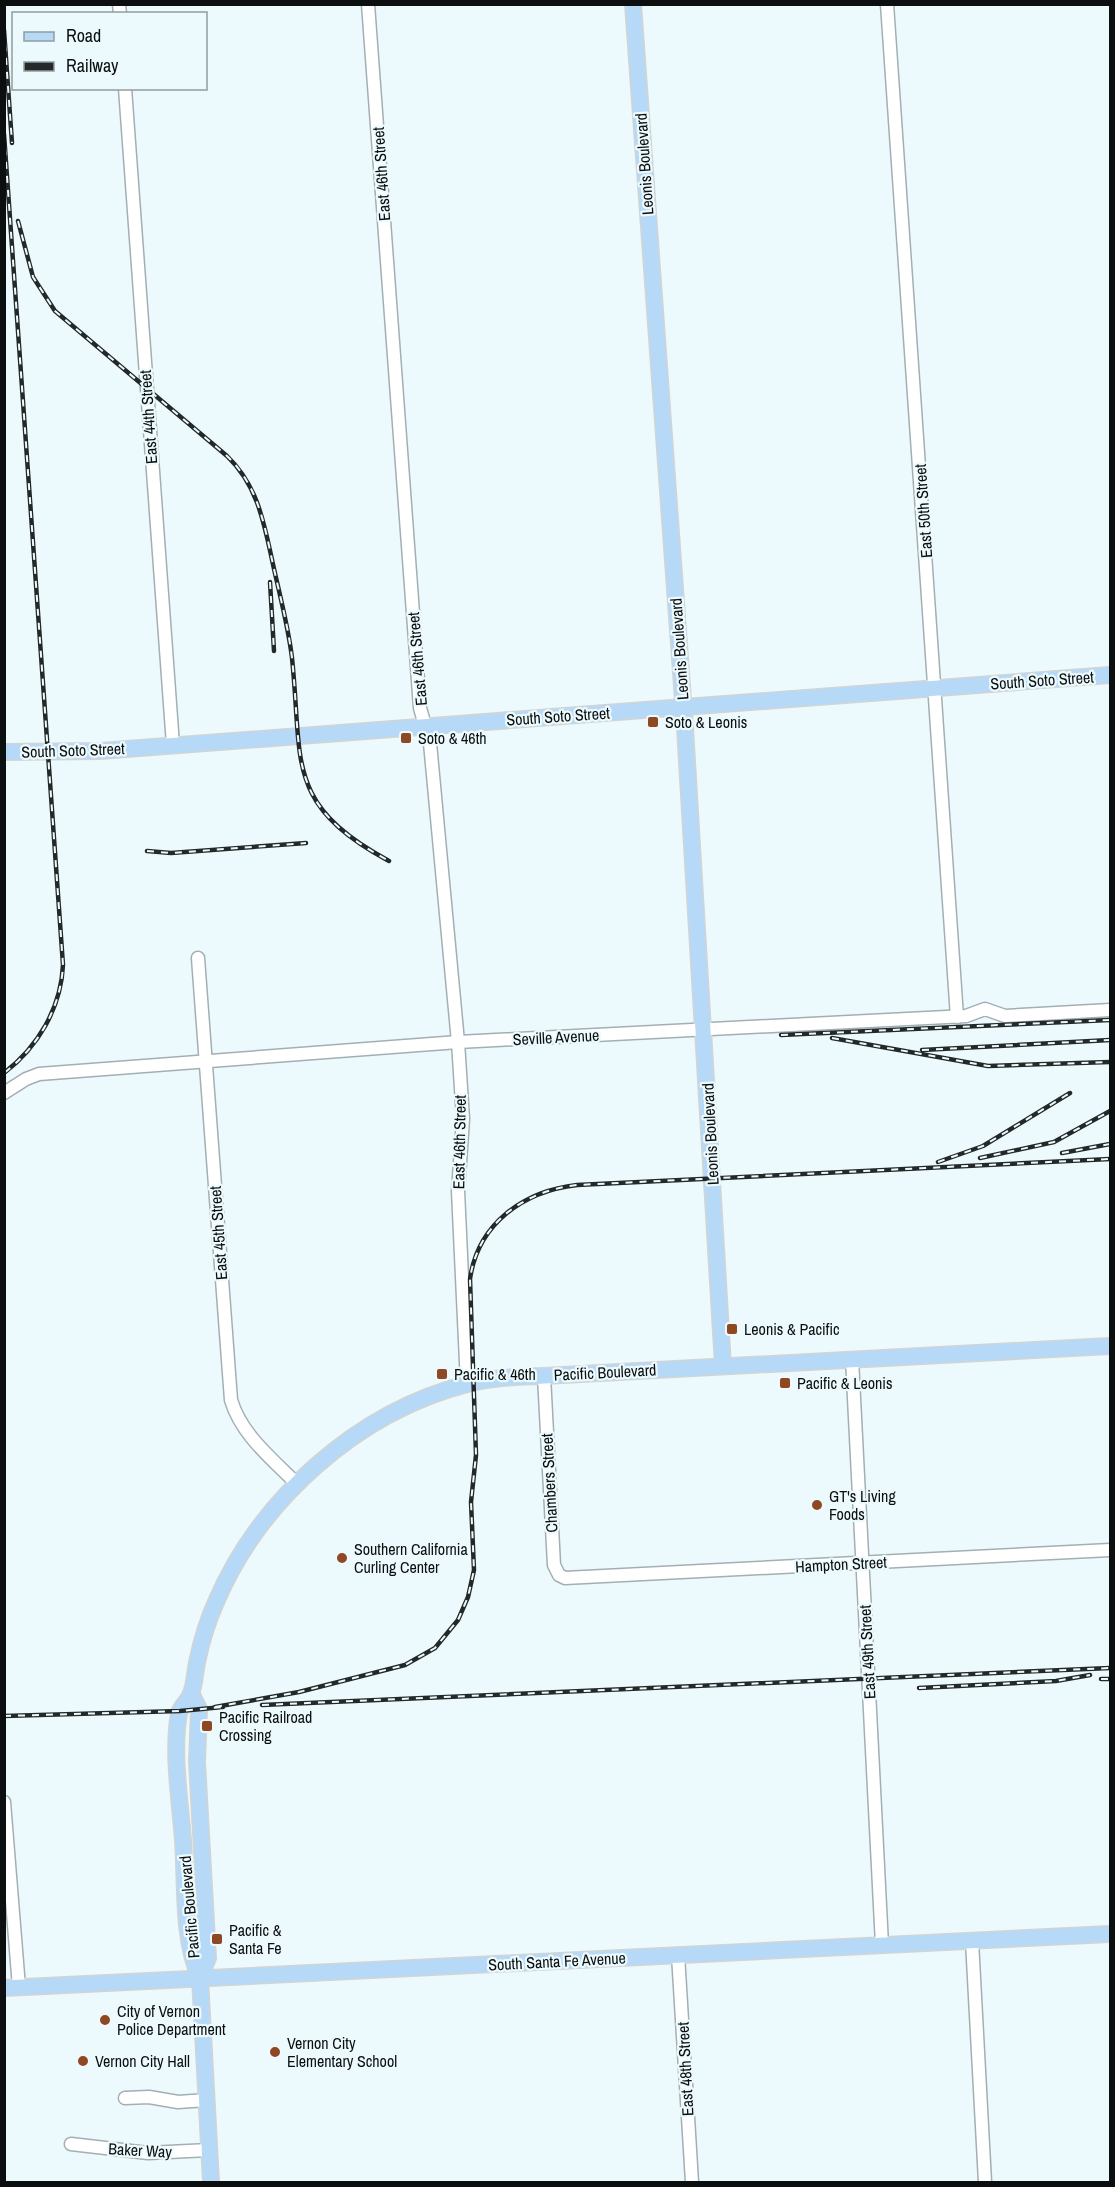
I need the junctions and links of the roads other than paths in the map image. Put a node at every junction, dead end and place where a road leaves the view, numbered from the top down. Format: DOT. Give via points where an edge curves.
graph roads {
  1 [pos="369,4"];
  2 [pos="633,4"];
  3 [pos="887,4"];
  4 [pos="125,90"];
  5 [pos="1110,675"];
  6 [pos="936,688"];
  7 [pos="684,707"];
  8 [pos="425,726"];
  9 [pos="173,745"];
  10 [pos="4,752"];
  11 [pos="198,958"];
  12 [pos="1110,1010"];
  13 [pos="957,1017"];
  14 [pos="704,1030"];
  15 [pos="458,1042"];
  16 [pos="204,1062"];
  17 [pos="4,1093"];
  18 [pos="1110,1346"];
  19 [pos="852,1359"];
  20 [pos="723,1366"];
  21 [pos="544,1376"];
  22 [pos="466,1384"];
  23 [pos="296,1483"];
  24 [pos="1110,1550"];
  25 [pos="862,1563"];
  26 [pos="572,1578"];
  27 [pos="4,1802"];
  28 [pos="1110,1934"];
  29 [pos="972,1941"];
  30 [pos="882,1945"];
  31 [pos="678,1955"];
  32 [pos="200,1978"];
  33 [pos="12,1987"];
  34 [pos="125,2098"];
  35 [pos="207,2100"];
  36 [pos="72,2144"];
  37 [pos="209,2150"];
  38 [pos="211,2182"];
  39 [pos="692,2182"];
  40 [pos="985,2182"];
  1 -- 8 [label="street, East 46th Street" via="420,708"];
  2 -- 7 [label="main road, Leonis Boulevard"];
  3 -- 6 [label="street, East 50th Street"];
  4 -- 9 [label="street, East 44th Street"];
  5 -- 6 [label="main road, South Soto Street"];
  6 -- 7 [label="main road, South Soto Street"];
  6 -- 13 [label="street, East 50th Street"];
  7 -- 8 [label="main road, South Soto Street"];
  7 -- 14 [label="main road, Leonis Boulevard"];
  8 -- 9 [label="main road, South Soto Street"];
  8 -- 15 [label="street, East 46th Street" via="433,764"];
  9 -- 10 [label="main road, South Soto Street"];
  11 -- 16 [label="street, East 45th Street"];
  12 -- 13 [label="street, Seville Avenue" via="1005,1016 985,1009"];
  13 -- 14 [label="street, Seville Avenue"];
  14 -- 15 [label="street, Seville Avenue"];
  14 -- 20 [label="main road, Leonis Boulevard"];
  15 -- 16 [label="street, Seville Avenue"];
  15 -- 22 [label="street, East 46th Street" via="463,1119 458,1191"];
  16 -- 17 [label="street, Seville Avenue" via="39,1074"];
  16 -- 23 [label="street, East 45th Street" via="231,1400 237,1419"];
  18 -- 19 [label="main road, Pacific Boulevard"];
  19 -- 20 [label="main road, Pacific Boulevard"];
  19 -- 25 [label="street, East 49th Street"];
  20 -- 21 [label="main road, Pacific Boulevard"];
  21 -- 22 [label="main road, Pacific Boulevard"];
  21 -- 26 [label="street, Chambers Street" via="554,1564 559,1575"];
  22 -- 23 [label="main road, Pacific Boulevard" via="380,1419"];
  23 -- 32 [label="main road, Pacific Boulevard" via="244,1549 229,1576 202,1641 191,1694 180,1711 178,1765 191,1960"];
  24 -- 25 [label="street, Hampton Street"];
  25 -- 26 [label="street, Hampton Street"];
  25 -- 30 [label="street, East 49th Street"];
  27 -- 33 [label="street"];
  28 -- 29 [label="main road, South Santa Fe Avenue"];
  29 -- 30 [label="main road, South Santa Fe Avenue"];
  29 -- 40 [label="street"];
  30 -- 31 [label="main road, South Santa Fe Avenue"];
  31 -- 32 [label="main road, South Santa Fe Avenue"];
  31 -- 39 [label="street, East 48th Street"];
  32 -- 33 [label="main road, South Santa Fe Avenue"];
  32 -- 35 [label="main road, Pacific Boulevard"];
  34 -- 35 [label="street"];
  35 -- 37 [label="main road, Pacific Boulevard"];
  36 -- 37 [label="street, Baker Way" via="148,2153"];
  37 -- 38 [label="main road, Pacific Boulevard"];
}
